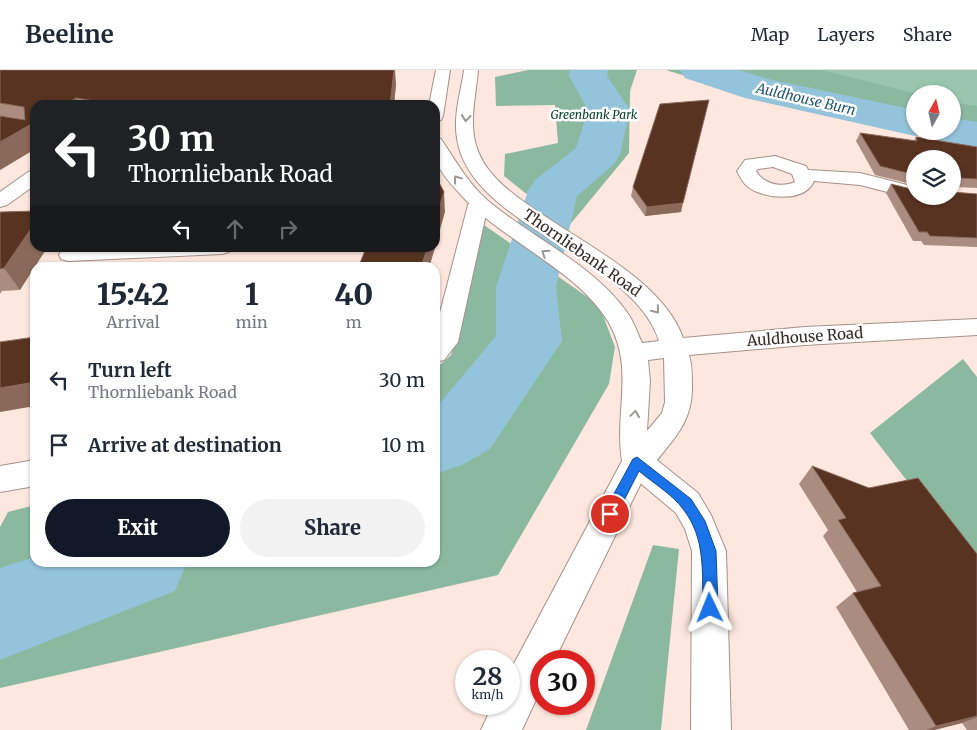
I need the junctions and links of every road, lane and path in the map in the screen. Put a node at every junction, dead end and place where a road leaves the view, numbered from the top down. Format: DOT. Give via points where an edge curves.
graph roads {
  1 [pos="444,70"];
  2 [pos="471,70"];
  3 [pos="438,100"];
  4 [pos="440,152"];
  5 [pos="469,152"];
  6 [pos="440,156"];
  7 [pos="803,175"];
  8 [pos="30,180"];
  9 [pos="906,191"];
  10 [pos="0,201"];
  11 [pos="478,205"];
  12 [pos="134,252"];
  13 [pos="68,255"];
  14 [pos="575,259"];
  15 [pos="977,327"];
  16 [pos="675,347"];
  17 [pos="440,348"];
  18 [pos="634,353"];
  19 [pos="637,462"];
  20 [pos="30,474"];
  21 [pos="0,479"];
  22 [pos="501,730"];
  23 [pos="711,730"];
  1 -- 3 [label="main road"];
  2 -- 5 [label="main road, Thornliebank Road, one-way" via="465,136"];
  4 -- 5 [label="main road"];
  5 -- 14 [label="main road, Thornliebank Road" via="494,188"];
  11 -- 6 [label="main road, Thornliebank Road, one-way"];
  7 -- 9 [label="main road" via="860,179"];
  8 -- 10 [label="main road"];
  14 -- 11 [label="main road, Thornliebank Road, one-way" via="518,235"];
  11 -- 17 [label="main road" via="445,342"];
  12 -- 13 [label="lane"];
  14 -- 16 [label="main road, Thornliebank Road, one-way" via="611,270 641,294 664,321"];
  14 -- 18 [label="main road, Thornliebank Road" via="627,333"];
  15 -- 16 [label="main road, Auldhouse Road"];
  16 -- 18 [label="main road, Auldhouse Road"];
  16 -- 19 [label="main road, Thornliebank Road" via="681,382 679,404 660,439"];
  19 -- 18 [label="main road, Thornliebank Road, one-way" via="633,430 639,378"];
  19 -- 22 [label="main road, Thornliebank Road"];
  19 -- 23 [label="main road" via="687,503 700,525 709,551"];
  20 -- 21 [label="main road"];
}
